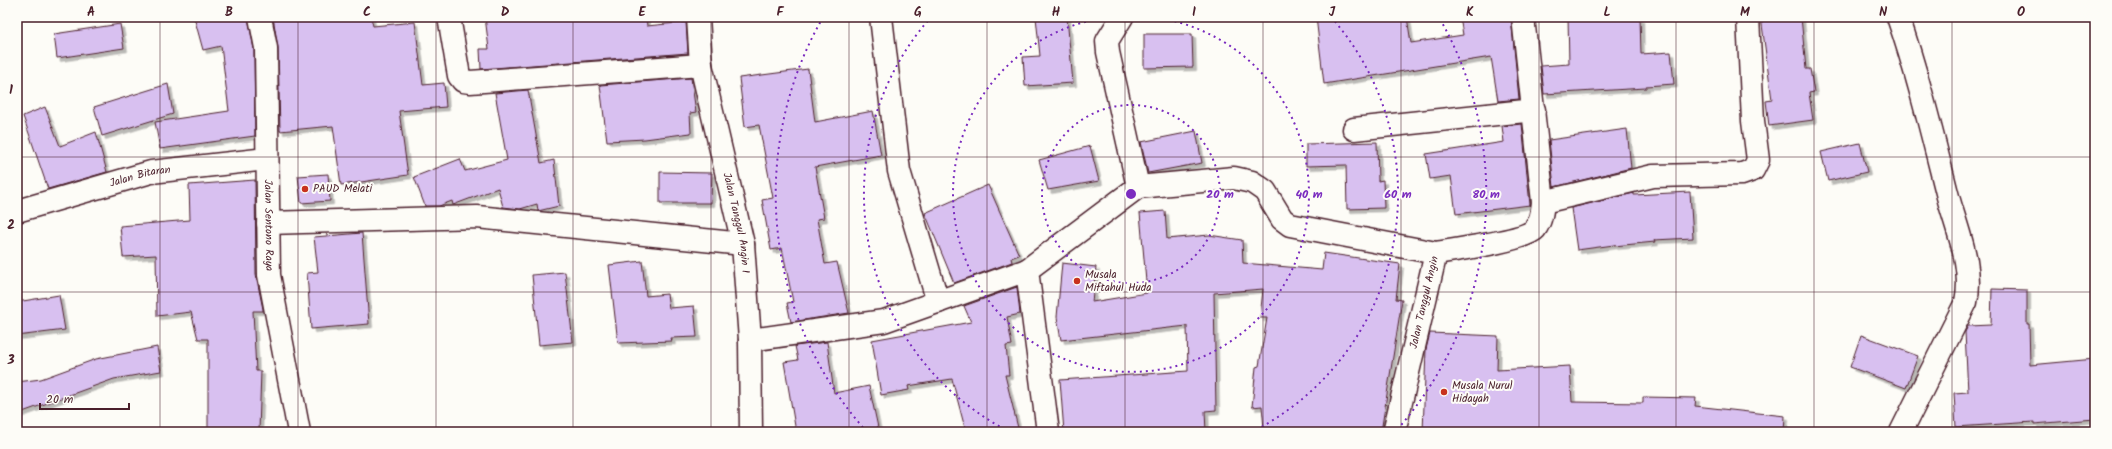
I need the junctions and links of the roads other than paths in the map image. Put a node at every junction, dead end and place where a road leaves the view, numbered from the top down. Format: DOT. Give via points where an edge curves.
graph roads {
  1 [pos="260,17"];
  2 [pos="449,17"];
  3 [pos="698,17"];
  4 [pos="881,17"];
  5 [pos="1122,17"];
  6 [pos="1523,17"];
  7 [pos="1748,17"];
  8 [pos="1898,17"];
  9 [pos="701,65"];
  10 [pos="1534,110"];
  11 [pos="1354,129"];
  12 [pos="267,159"];
  13 [pos="1138,187"];
  14 [pos="1543,202"];
  15 [pos="17,211"];
  16 [pos="268,223"];
  17 [pos="743,244"];
  18 [pos="1436,253"];
  19 [pos="1027,270"];
  20 [pos="938,302"];
  21 [pos="750,340"];
  22 [pos="299,432"];
  23 [pos="750,432"];
  24 [pos="1048,432"];
  25 [pos="1394,432"];
  26 [pos="1900,432"];
  1 -- 12 [label="street, Jalan Sentono Raya" via="266,48"];
  2 -- 9 [label="street" via="459,76 463,81"];
  3 -- 9 [label="street, Jalan Tanggul Angin I"];
  4 -- 20 [label="street" via="898,171"];
  5 -- 13 [label="street" via="1107,41 1108,52"];
  6 -- 10 [label="street, Jalan Tanggul Angin"];
  7 -- 14 [label="street" via="1753,121 1758,160 1752,170 1742,174 1653,176"];
  8 -- 26 [label="street" via="1914,63 1969,271 1966,302"];
  9 -- 17 [label="street, Jalan Tanggul Angin I"];
  10 -- 11 [label="street"];
  10 -- 14 [label="street, Jalan Tanggul Angin"];
  12 -- 15 [label="street, Jalan Bitaran" via="151,172"];
  12 -- 16 [label="street, Jalan Sentono Raya"];
  13 -- 18 [label="street" via="1234,178 1252,182 1265,191 1282,219 1290,226"];
  13 -- 19 [label="street"];
  14 -- 18 [label="street, Jalan Tanggul Angin" via="1541,218 1534,230 1521,237"];
  16 -- 17 [label="street" via="476,217"];
  16 -- 22 [label="street, Jalan Sentono Raya" via="269,275"];
  17 -- 21 [label="street, Jalan Tanggul Angin I"];
  18 -- 25 [label="street, Jalan Tanggul Angin"];
  19 -- 20 [label="street"];
  19 -- 24 [label="street"];
  20 -- 21 [label="street" via="884,320"];
  21 -- 23 [label="street, Jalan Tanggul Angin I"];
}
